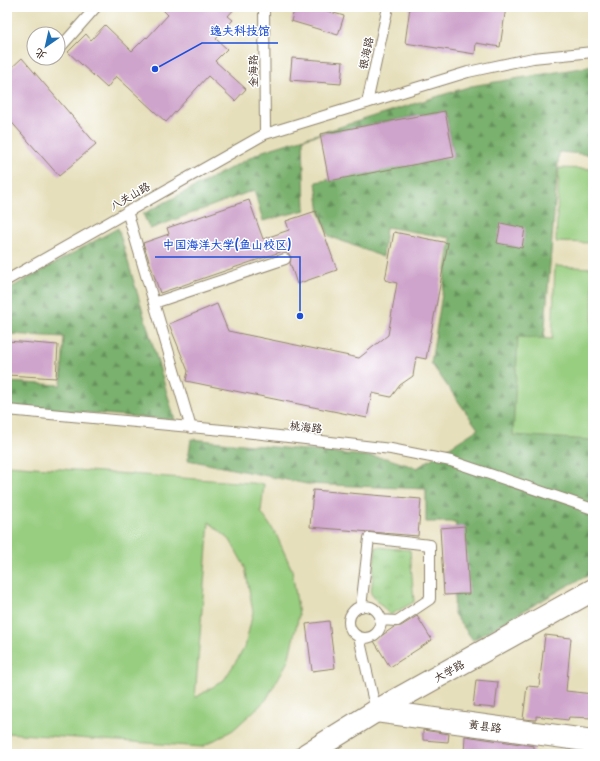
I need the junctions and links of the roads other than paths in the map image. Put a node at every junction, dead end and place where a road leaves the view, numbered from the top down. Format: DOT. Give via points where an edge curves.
graph roads {
  1 [pos="96,7"];
  2 [pos="264,7"];
  3 [pos="388,7"];
  4 [pos="66,41"];
  5 [pos="593,52"];
  6 [pos="367,103"];
  7 [pos="265,134"];
  8 [pos="127,211"];
  9 [pos="285,259"];
  10 [pos="7,280"];
  11 [pos="154,303"];
  12 [pos="7,410"];
  13 [pos="191,428"];
  14 [pos="593,509"];
  15 [pos="593,590"];
  16 [pos="361,606"];
  17 [pos="380,620"];
  18 [pos="359,637"];
  19 [pos="376,711"];
  20 [pos="593,741"];
  21 [pos="307,754"];
  1 -- 4 [label="lane"];
  2 -- 7 [label="lane, 金海路"];
  3 -- 6 [label="lane, 银海路"];
  5 -- 6 [label="lane, 八关山路" via="534,58 468,72"];
  6 -- 7 [label="lane, 八关山路"];
  7 -- 8 [label="lane, 八关山路"];
  8 -- 10 [label="lane, 八关山路"];
  8 -- 11 [label="lane"];
  9 -- 11 [label="lane"];
  11 -- 13 [label="lane"];
  12 -- 13 [label="lane, 桃海路"];
  13 -- 14 [label="lane, 桃海路" via="391,449 451,461"];
  15 -- 19 [label="main road, 大学路"];
  16 -- 17 [label="lane" via="371,607"];
  16 -- 17 [label="lane" via="370,538 430,545 430,599 397,620"];
  16 -- 18 [label="lane" via="352,612 348,622 352,631"];
  17 -- 18 [label="lane" via="375,634 365,638"];
  18 -- 19 [label="lane"];
  19 -- 20 [label="main road, 黄县路"];
  19 -- 21 [label="main road, 大学路"];
}
